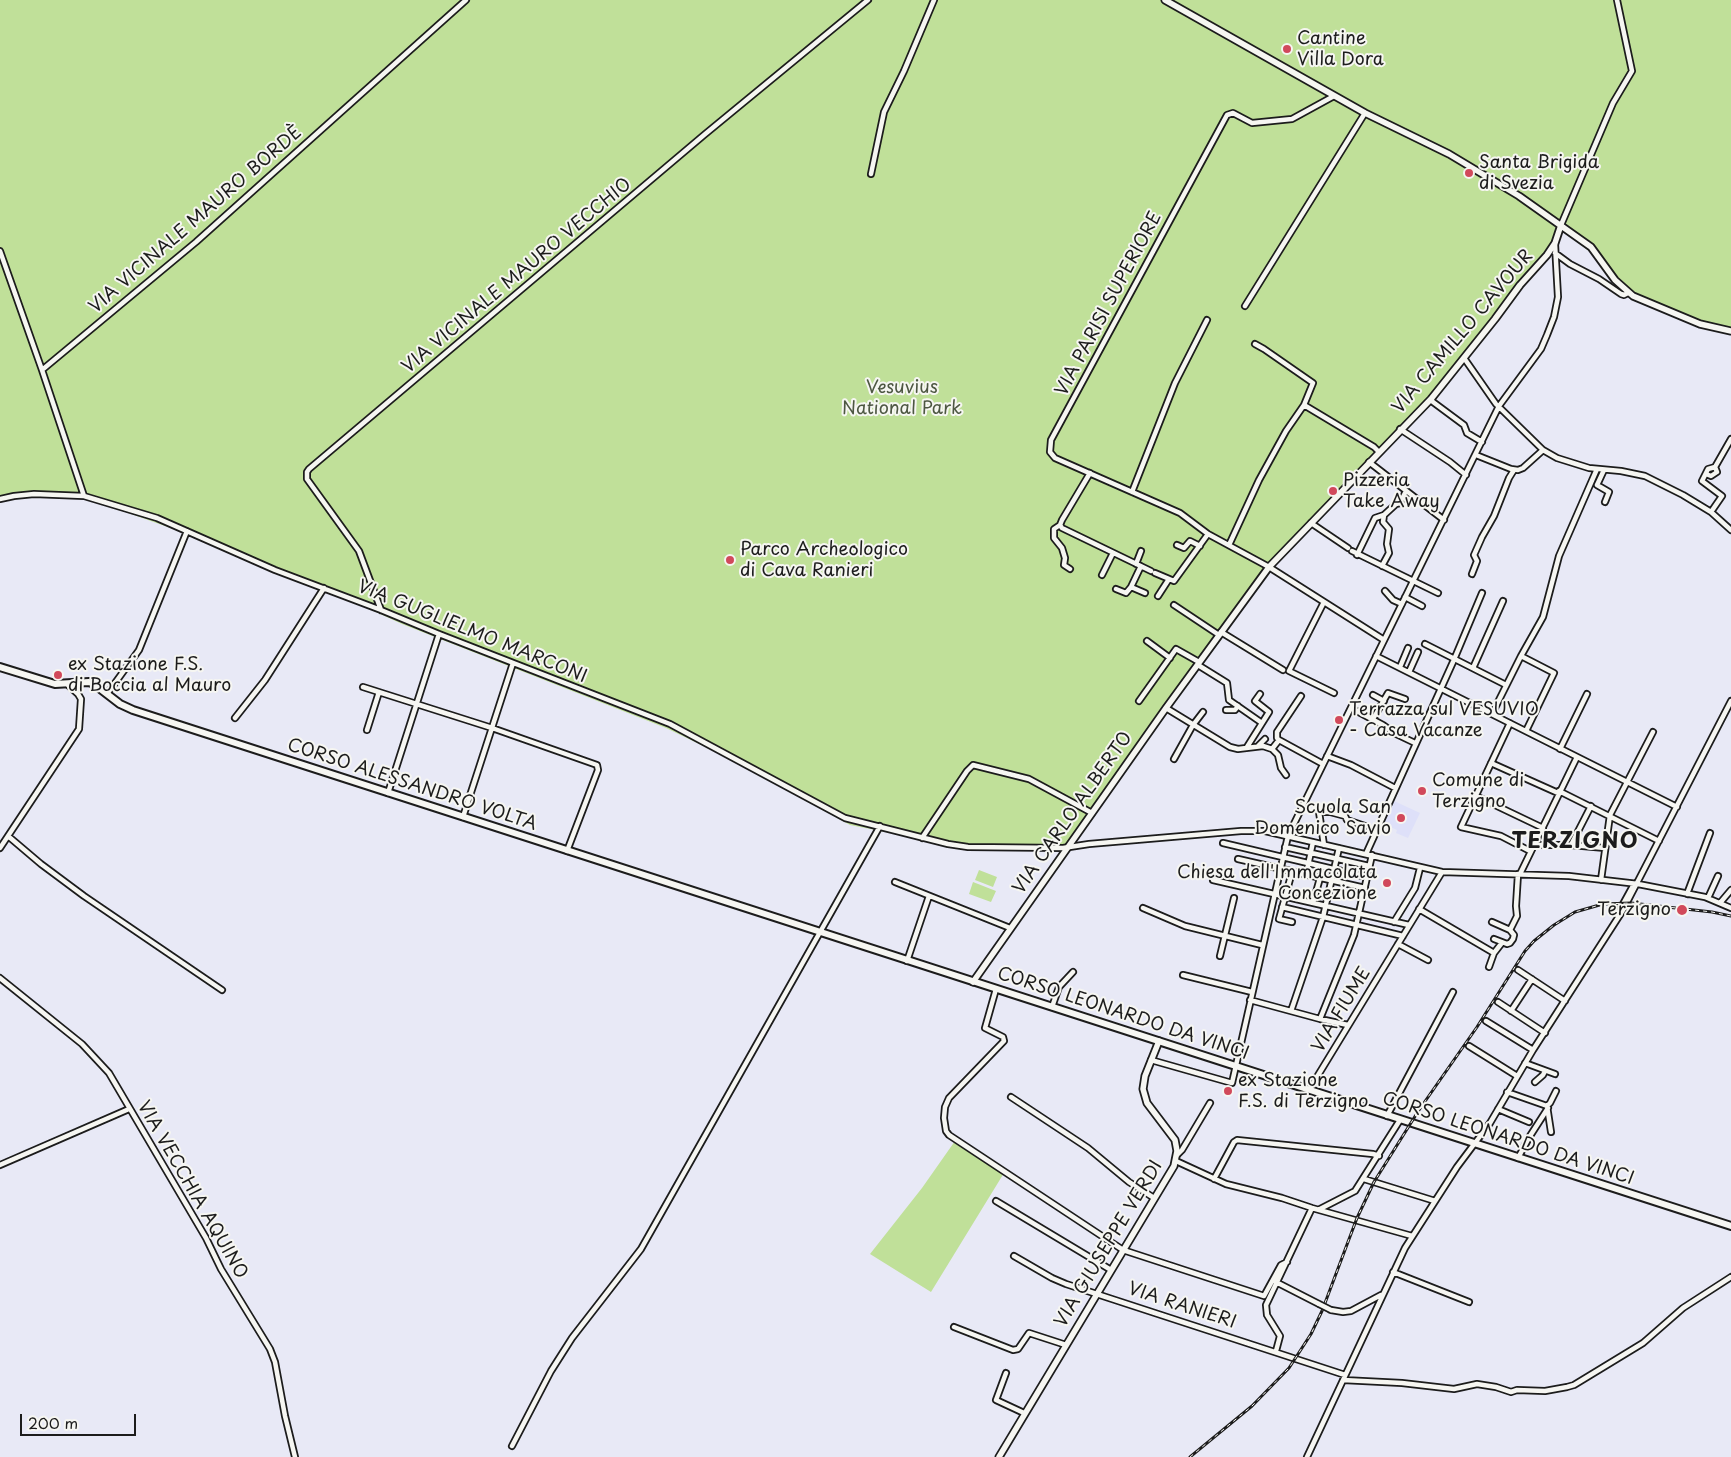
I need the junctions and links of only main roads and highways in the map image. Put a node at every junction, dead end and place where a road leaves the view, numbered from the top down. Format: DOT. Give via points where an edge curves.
graph roads {
  1 [pos="0,667"];
  2 [pos="820,932"];
  3 [pos="1731,1226"];
  1 -- 2 [label="main road, CORSO ALESSANDRO VOLTA" via="48,682 90,682 132,710"];
  2 -- 3 [label="main road, CORSO LEONARDO DA VINCI"];
}
